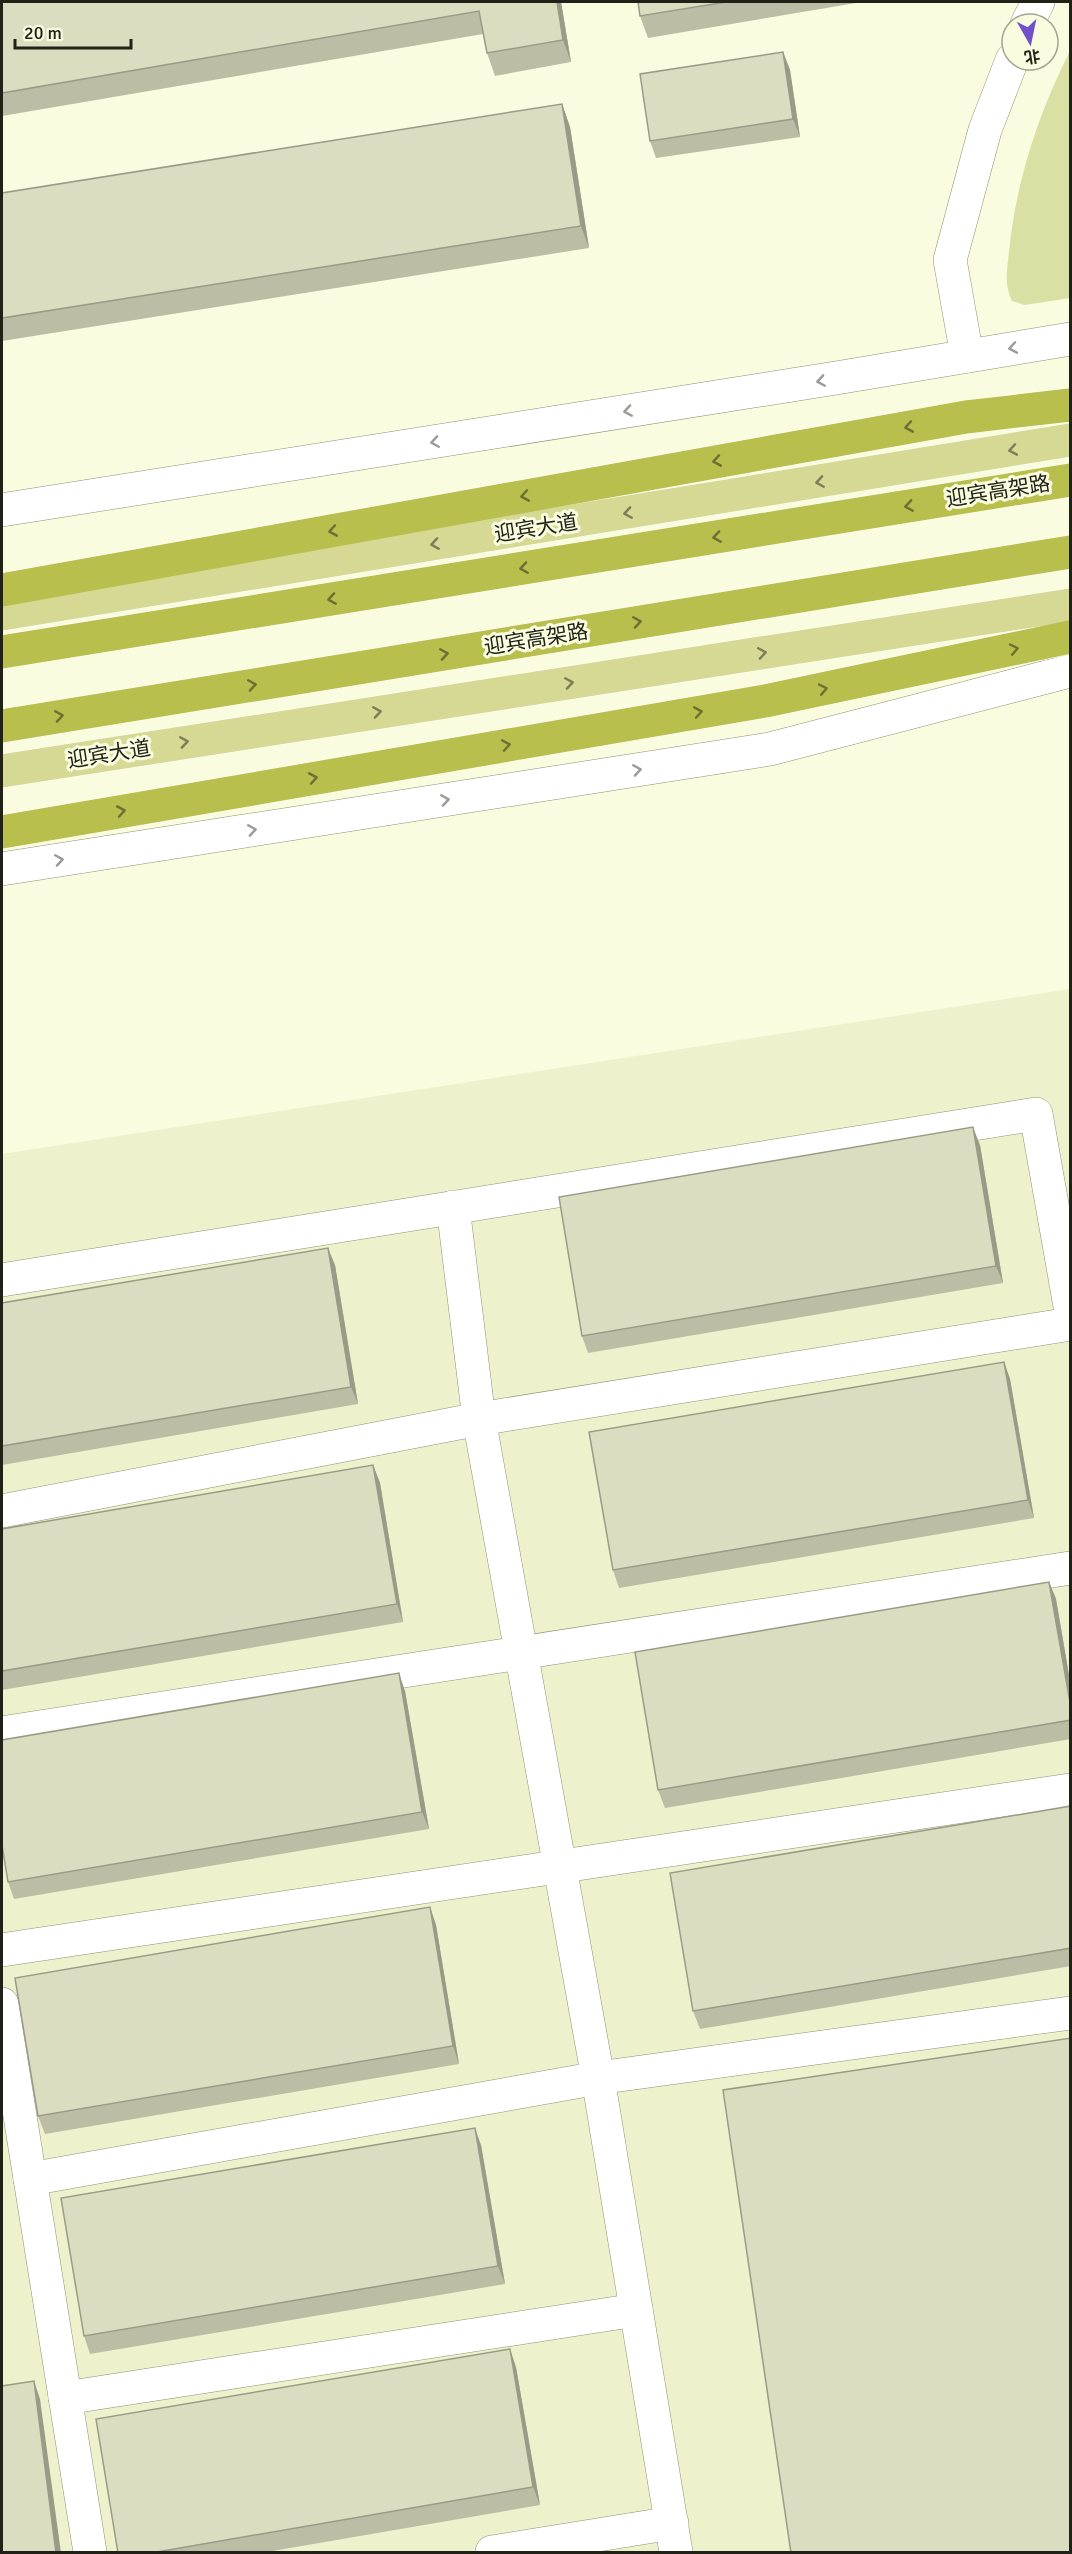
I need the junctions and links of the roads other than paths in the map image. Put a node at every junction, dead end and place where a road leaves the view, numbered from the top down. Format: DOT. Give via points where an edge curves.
graph roads {
  1 [pos="1007,72"];
  2 [pos="1071,339"];
  3 [pos="967,356"];
  4 [pos="1071,405"];
  5 [pos="1071,440"];
  6 [pos="1071,480"];
  7 [pos="2,510"];
  8 [pos="1071,552"];
  9 [pos="2,590"];
  10 [pos="1071,605"];
  11 [pos="2,614"];
  12 [pos="1071,637"];
  13 [pos="2,652"];
  14 [pos="1071,671"];
  15 [pos="2,726"];
  16 [pos="2,771"];
  17 [pos="2,832"];
  18 [pos="2,869"];
  19 [pos="453,1207"];
  20 [pos="2,1280"];
  21 [pos="1071,1306"];
  22 [pos="1071,1324"];
  23 [pos="479,1419"];
  24 [pos="2,1510"];
  25 [pos="1071,1568"];
  26 [pos="521,1653"];
  27 [pos="2,1733"];
  28 [pos="1071,1790"];
  29 [pos="559,1866"];
  30 [pos="2,1950"];
  31 [pos="2,2004"];
  32 [pos="1071,2013"];
  33 [pos="598,2078"];
  34 [pos="30,2179"];
  35 [pos="636,2310"];
  36 [pos="65,2398"];
  37 [pos="674,2538"];
  38 [pos="90,2553"];
  39 [pos="492,2553"];
  1 -- 3 [label="street" via="985,130 950,260"];
  2 -- 3 [label="street, one-way"];
  3 -- 7 [label="street, one-way"];
  4 -- 9 [label="highway, one-way" via="966,417"];
  5 -- 11 [label="main road, 迎宾大道, one-way"];
  6 -- 13 [label="highway, 迎宾高架路, one-way"];
  15 -- 8 [label="highway, 迎宾高架路, one-way"];
  16 -- 10 [label="main road, 迎宾大道, one-way"];
  17 -- 12 [label="highway, one-way" via="765,701"];
  18 -- 14 [label="street, one-way" via="770,749"];
  19 -- 20 [label="street"];
  19 -- 21 [label="street" via="1036,1114"];
  19 -- 23 [label="street"];
  22 -- 23 [label="street"];
  23 -- 24 [label="street"];
  23 -- 26 [label="street"];
  25 -- 26 [label="street"];
  26 -- 27 [label="street"];
  26 -- 29 [label="street"];
  28 -- 29 [label="street"];
  29 -- 30 [label="street"];
  29 -- 33 [label="street"];
  31 -- 34 [label="street"];
  32 -- 33 [label="street"];
  33 -- 34 [label="street"];
  33 -- 35 [label="street"];
  34 -- 36 [label="street"];
  35 -- 36 [label="street"];
  35 -- 37 [label="street"];
  36 -- 38 [label="street"];
  37 -- 39 [label="street"];
}
